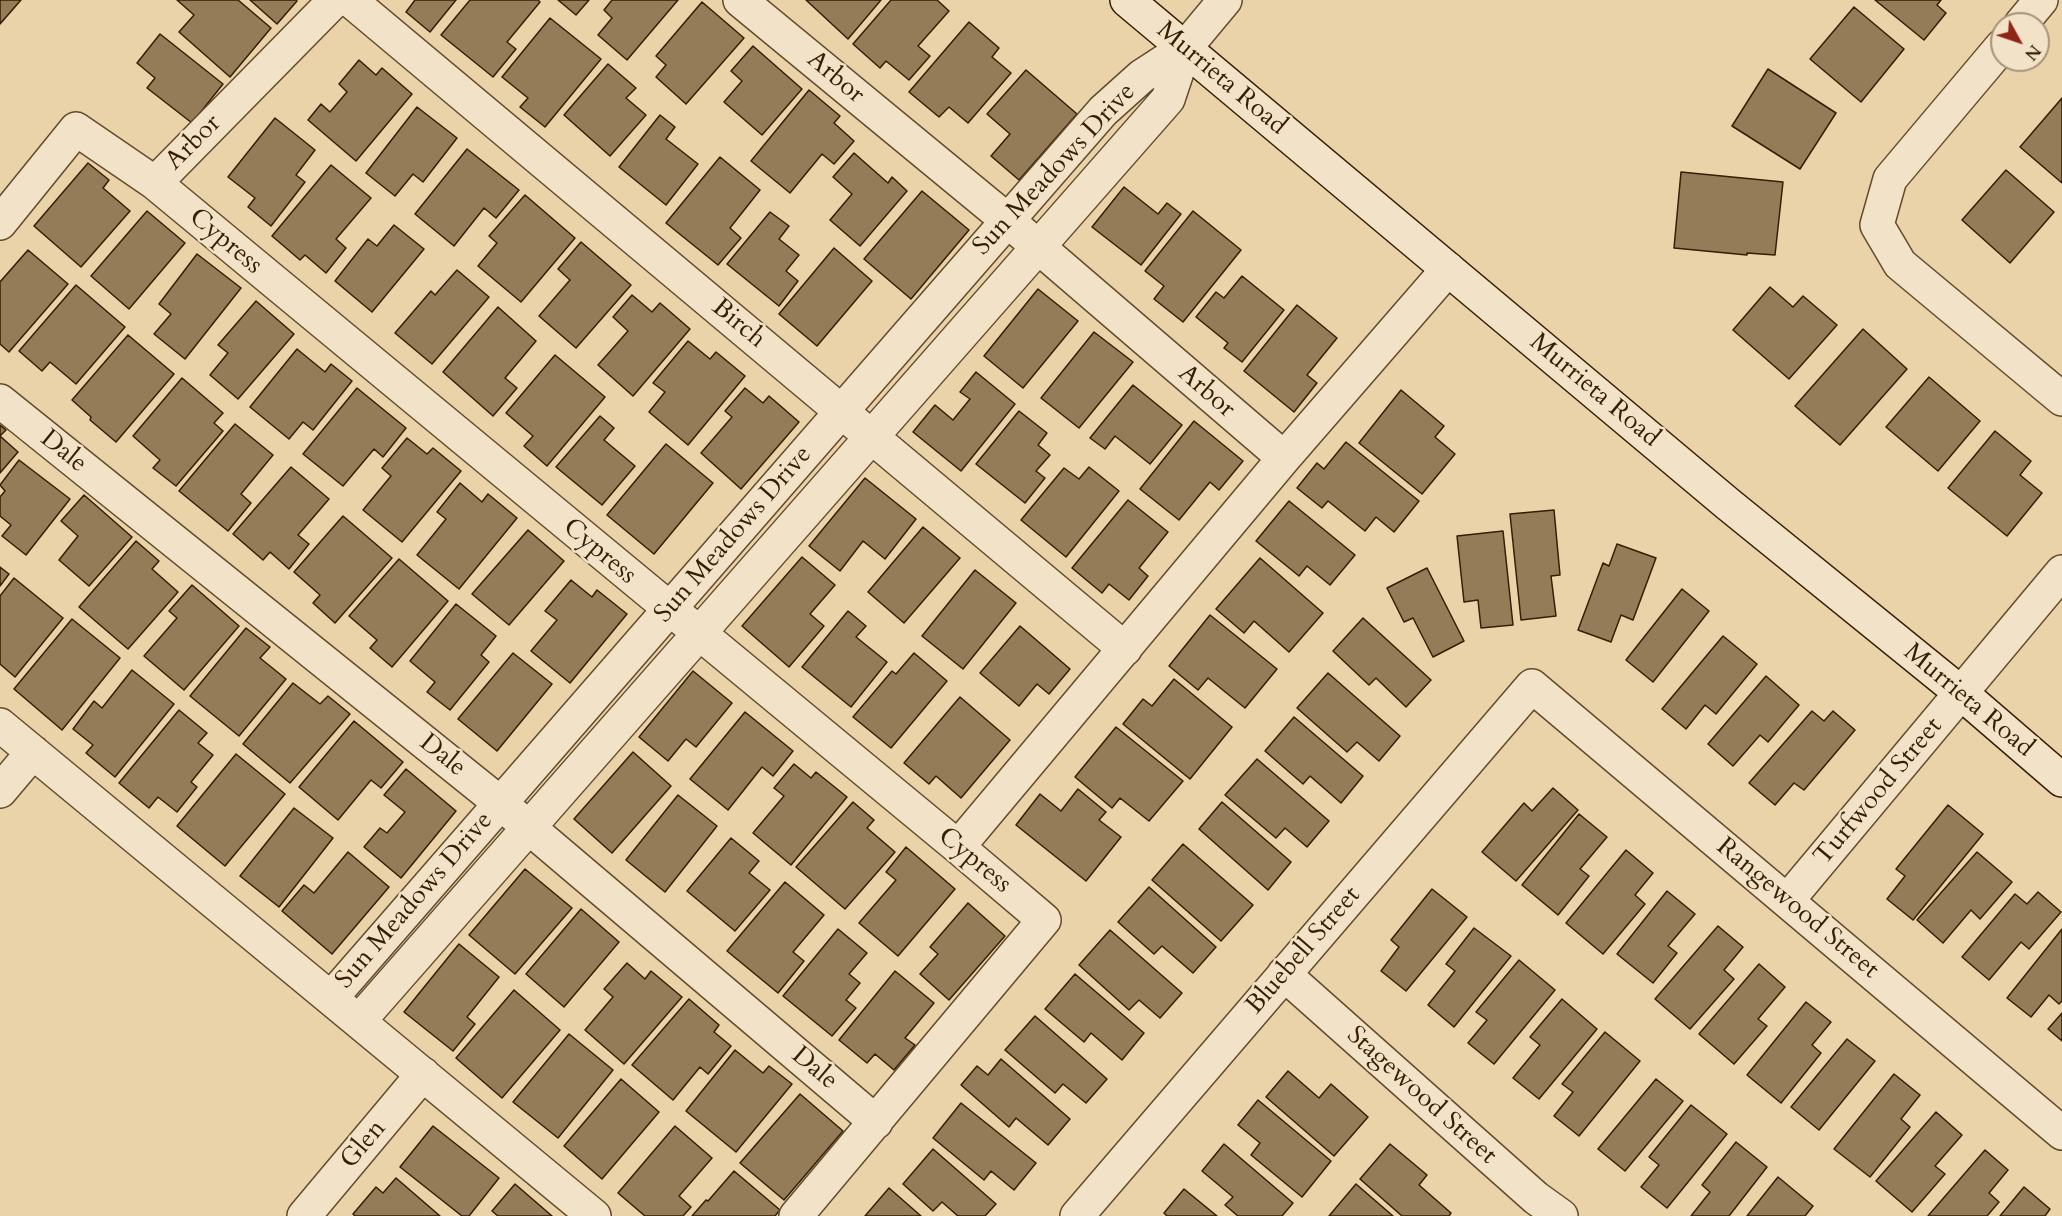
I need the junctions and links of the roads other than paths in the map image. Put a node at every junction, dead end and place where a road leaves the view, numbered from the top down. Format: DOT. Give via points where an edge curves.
graph roads {
  1 [pos="335,0"];
  2 [pos="350,0"];
  3 [pos="740,0"];
  4 [pos="1127,0"];
  5 [pos="1225,0"];
  6 [pos="2041,0"];
  7 [pos="2031,12"];
  8 [pos="1185,48"];
  9 [pos="1990,60"];
  10 [pos="154,183"];
  11 [pos="1007,220"];
  12 [pos="0,223"];
  13 [pos="1038,247"];
  14 [pos="1448,269"];
  15 [pos="2062,399"];
  16 [pos="0,401"];
  17 [pos="842,411"];
  18 [pos="872,436"];
  19 [pos="1284,458"];
  20 [pos="2062,572"];
  21 [pos="669,609"];
  22 [pos="698,634"];
  23 [pos="1125,649"];
  24 [pos="1532,686"];
  25 [pos="1961,693"];
  26 [pos="0,725"];
  27 [pos="33,752"];
  28 [pos="2062,780"];
  29 [pos="0,791"];
  30 [pos="500,803"];
  31 [pos="529,827"];
  32 [pos="958,847"];
  33 [pos="1787,901"];
  34 [pos="1284,974"];
  35 [pos="331,998"];
  36 [pos="359,1021"];
  37 [pos="423,1074"];
  38 [pos="876,1122"];
  39 [pos="2062,1133"];
  40 [pos="1539,1210"];
  41 [pos="304,1216"];
  42 [pos="594,1216"];
  43 [pos="796,1216"];
  44 [pos="1077,1216"];
  1 -- 10 [label="street, Arbor"];
  2 -- 17 [label="street, Birch"];
  3 -- 11 [label="street, Arbor"];
  4 -- 8 [label="street, Murrieta Road"];
  5 -- 8 [label="street"];
  6 -- 7 [label="street"];
  8 -- 11 [label="street, Sun Meadows Drive" via="1142,76 1103,111"];
  8 -- 13 [label="street, Sun Meadows Drive" via="1168,99"];
  8 -- 14 [label="street, Murrieta Road"];
  9 -- 15 [label="street" via="1890,179 1877,225 1900,264"];
  10 -- 12 [label="street, Arbor" via="76,129"];
  10 -- 21 [label="street, Cypress"];
  11 -- 13 [label="street, Arbor"];
  11 -- 17 [label="street, Sun Meadows Drive"];
  13 -- 18 [label="street, Sun Meadows Drive"];
  13 -- 19 [label="street, Arbor"];
  14 -- 19 [label="street"];
  14 -- 25 [label="street, Murrieta Road"];
  16 -- 30 [label="street, Dale"];
  17 -- 18 [label="street, Birch"];
  17 -- 21 [label="street, Sun Meadows Drive"];
  18 -- 22 [label="street, Sun Meadows Drive"];
  18 -- 23 [label="street, Birch"];
  19 -- 23 [label="street"];
  20 -- 25 [label="street, Turfwood Street"];
  21 -- 22 [label="street, Cypress"];
  21 -- 30 [label="street, Sun Meadows Drive"];
  22 -- 31 [label="street, Sun Meadows Drive"];
  22 -- 32 [label="street, Cypress"];
  23 -- 32 [label="street"];
  24 -- 33 [label="street, Rangewood Street"];
  24 -- 34 [label="street, Bluebell Street"];
  25 -- 28 [label="street, Murrieta Road"];
  25 -- 33 [label="street, Turfwood Street"];
  26 -- 27 [label="street"];
  27 -- 29 [label="street"];
  27 -- 35 [label="street"];
  30 -- 31 [label="street, Dale"];
  30 -- 35 [label="street, Sun Meadows Drive"];
  31 -- 36 [label="street, Sun Meadows Drive"];
  31 -- 38 [label="street, Dale"];
  32 -- 38 [label="street, Cypress" via="1044,920"];
  33 -- 39 [label="street, Rangewood Street"];
  34 -- 40 [label="street, Stagewood Street"];
  34 -- 44 [label="street, Bluebell Street"];
  35 -- 36 [label="street"];
  36 -- 37 [label="street"];
  37 -- 41 [label="street, Glen"];
  37 -- 42 [label="street"];
  38 -- 43 [label="street"];
}
